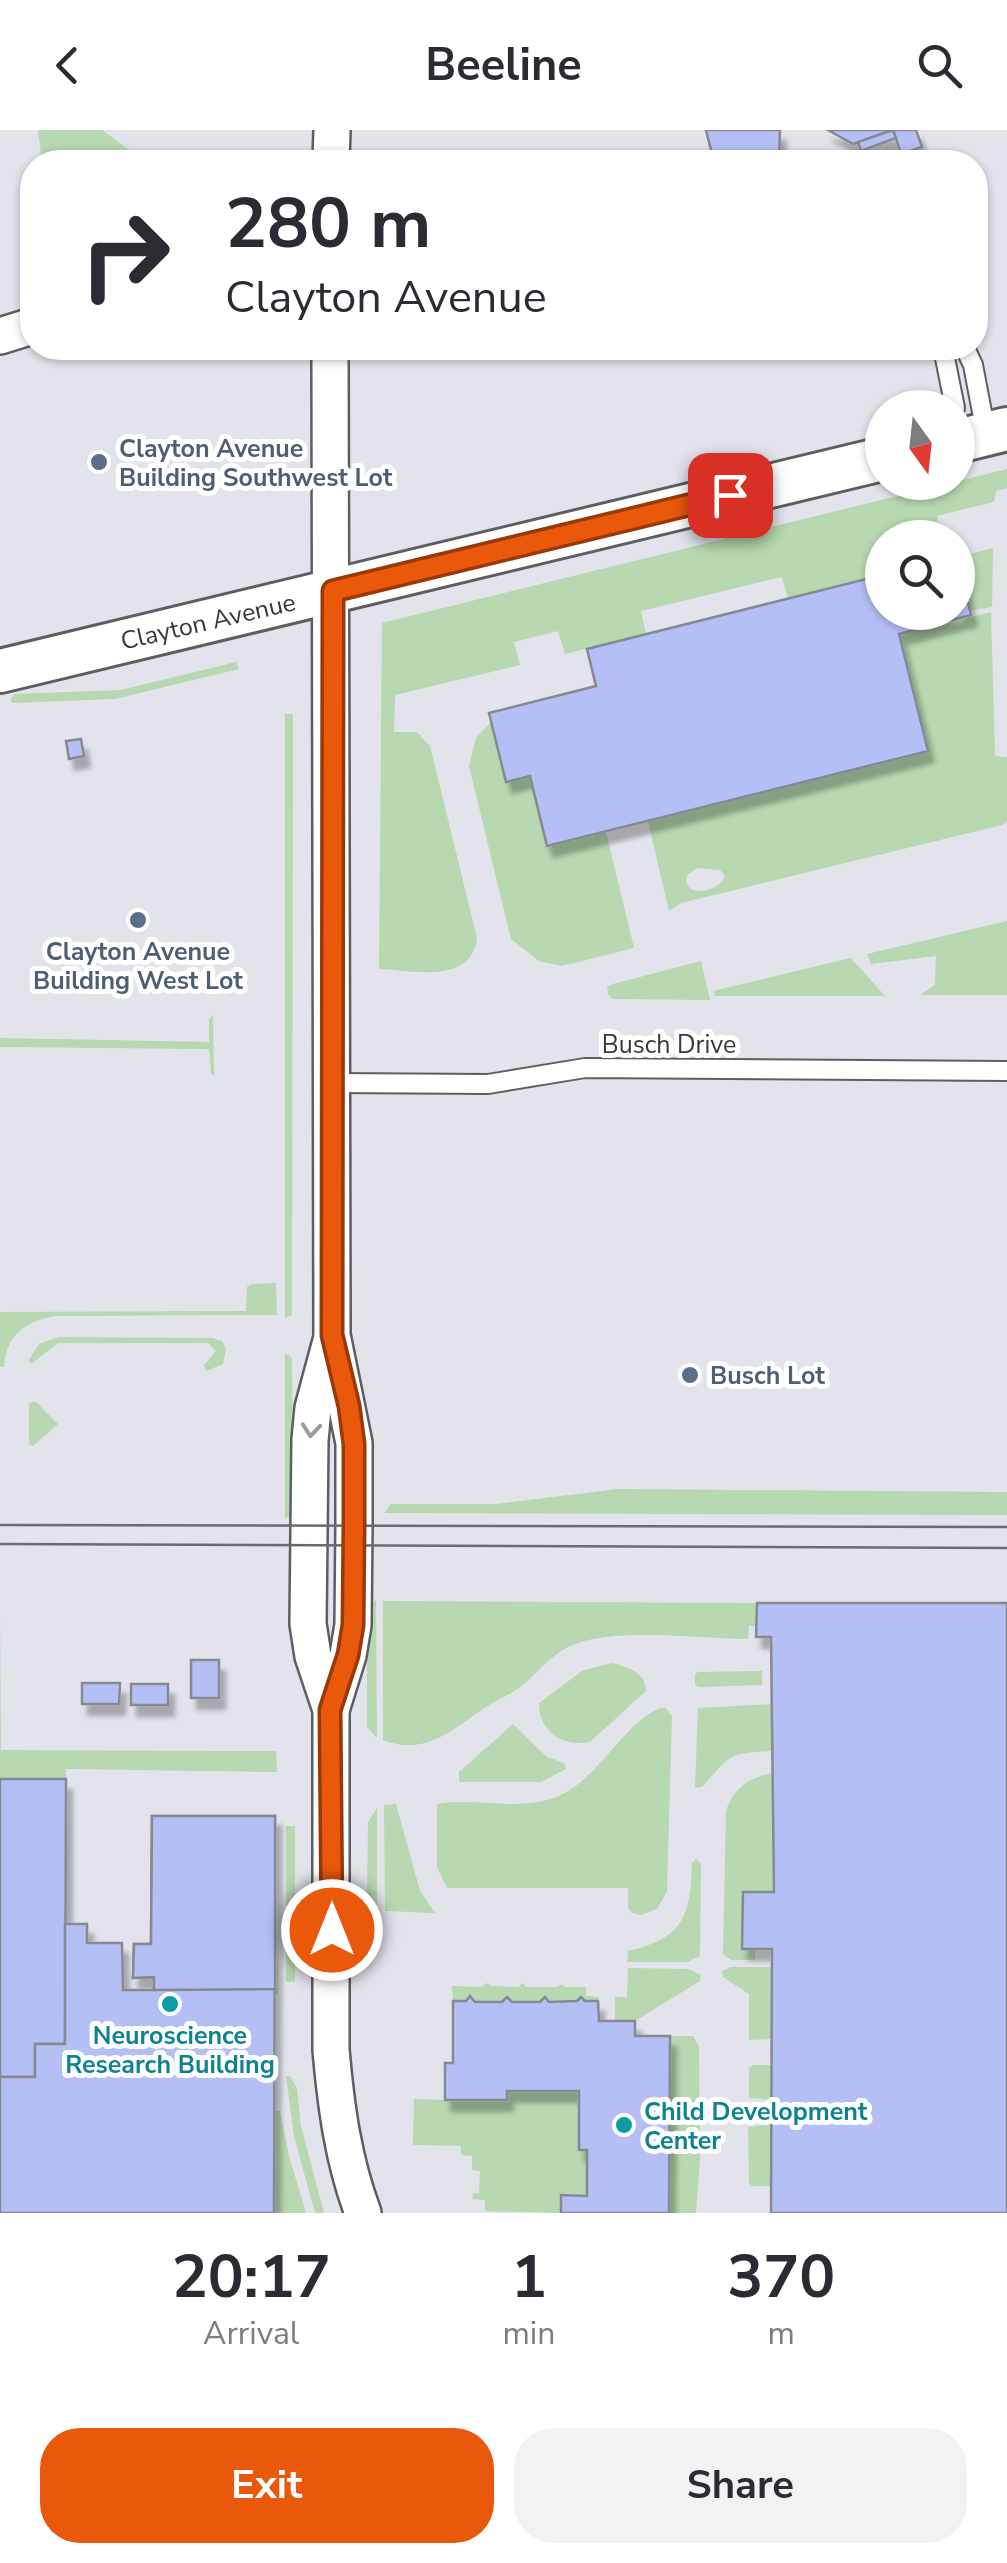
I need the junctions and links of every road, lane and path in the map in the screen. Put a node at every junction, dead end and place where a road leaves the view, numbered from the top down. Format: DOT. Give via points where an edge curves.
graph roads {
  1 [pos="330,360"];
  2 [pos="947,360"];
  3 [pos="971,360"];
  4 [pos="958,390"];
  5 [pos="972,390"];
  6 [pos="865,462"];
  7 [pos="333,591"];
  8 [pos="0,670"];
  9 [pos="1007,1071"];
  10 [pos="332,1083"];
  11 [pos="362,2213"];
  1 -- 7 [label="street"];
  2 -- 4 [label="lane"];
  3 -- 5 [label="lane"];
  6 -- 7 [label="street, Clayton Avenue"];
  7 -- 8 [label="street, Clayton Avenue"];
  7 -- 10 [label="street"];
  9 -- 10 [label="lane, Busch Drive" via="586,1068 488,1084"];
  10 -- 11 [label="street" via="332,1335 310,1440 308,1606 313,1656 330,1710 331,2050 340,2132"];
}
